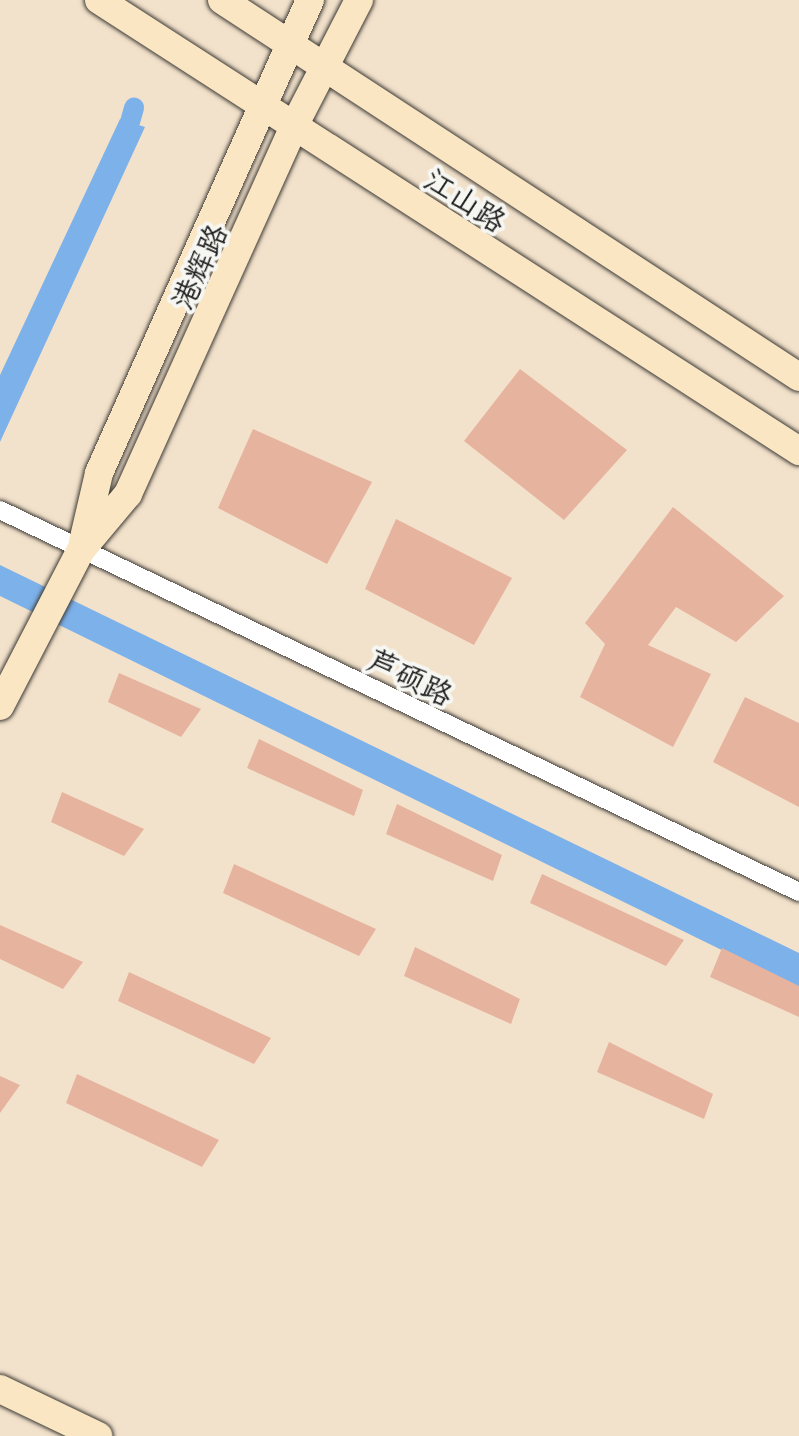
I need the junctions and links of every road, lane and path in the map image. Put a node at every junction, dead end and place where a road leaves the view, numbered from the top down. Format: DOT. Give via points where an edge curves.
graph roads {
  1 [pos="99,0"];
  2 [pos="222,0"];
  3 [pos="310,0"];
  4 [pos="358,0"];
  5 [pos="289,45"];
  6 [pos="325,69"];
  7 [pos="261,108"];
  8 [pos="293,128"];
  9 [pos="799,377"];
  10 [pos="799,451"];
  11 [pos="0,510"];
  12 [pos="81,550"];
  13 [pos="0,706"];
  14 [pos="799,892"];
  15 [pos="0,1389"];
  16 [pos="98,1436"];
  1 -- 7 [label="main road, 江山路"];
  2 -- 5 [label="main road, 江山路"];
  3 -- 5 [label="main road, 港辉路"];
  4 -- 6 [label="main road, 港辉路"];
  5 -- 6 [label="main road, 江山路"];
  5 -- 7 [label="main road, 港辉路"];
  6 -- 8 [label="main road, 港辉路"];
  6 -- 9 [label="main road, 江山路"];
  7 -- 8 [label="main road, 江山路"];
  7 -- 12 [label="main road, 港辉路" via="99,473"];
  8 -- 10 [label="main road, 江山路"];
  8 -- 12 [label="main road, 港辉路" via="128,494"];
  11 -- 12 [label="street, 芦硕路"];
  12 -- 13 [label="main road, 港辉路"];
  12 -- 14 [label="street, 芦硕路"];
  15 -- 16 [label="main road"];
}
